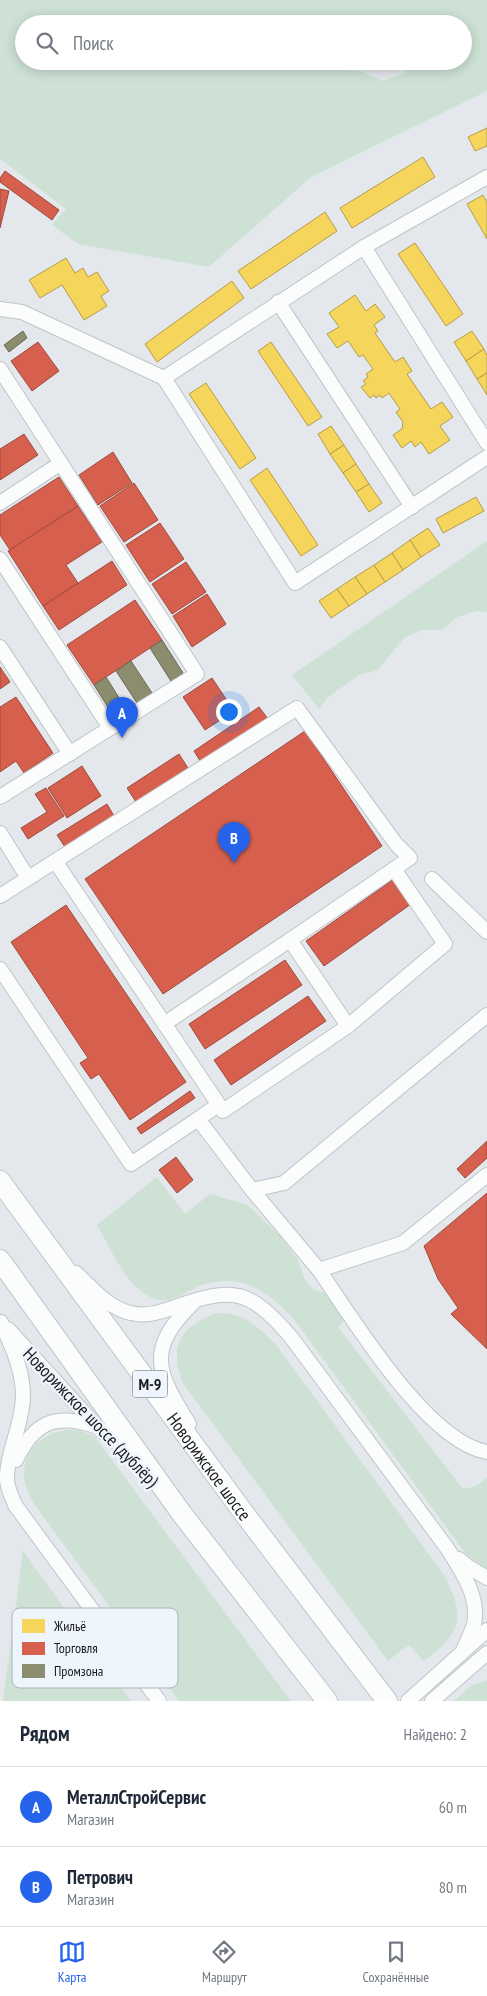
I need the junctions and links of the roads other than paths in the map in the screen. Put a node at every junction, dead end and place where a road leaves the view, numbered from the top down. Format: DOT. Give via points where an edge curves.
graph roads {
  1 [pos="487,177"];
  2 [pos="364,247"];
  3 [pos="278,302"];
  4 [pos="0,309"];
  5 [pos="0,369"];
  6 [pos="164,378"];
  7 [pos="487,443"];
  8 [pos="487,457"];
  9 [pos="61,463"];
  10 [pos="0,503"];
  11 [pos="412,506"];
  12 [pos="0,559"];
  13 [pos="0,647"];
  14 [pos="110,728"];
  15 [pos="70,754"];
  16 [pos="0,797"];
  17 [pos="0,833"];
  18 [pos="55,861"];
  19 [pos="394,869"];
  20 [pos="28,878"];
  21 [pos="432,879"];
  22 [pos="0,896"];
  23 [pos="487,932"];
  24 [pos="290,940"];
  25 [pos="0,969"];
  26 [pos="487,1015"];
  27 [pos="164,1024"];
  28 [pos="348,1026"];
  29 [pos="220,1108"];
  30 [pos="200,1122"];
  31 [pos="487,1175"];
  32 [pos="0,1181"];
  33 [pos="252,1190"];
  34 [pos="56,1256"];
  35 [pos="0,1260"];
  36 [pos="319,1270"];
  37 [pos="196,1300"];
  38 [pos="0,1321"];
  39 [pos="97,1427"];
  40 [pos="487,1452"];
  41 [pos="15,1505"];
  42 [pos="243,1512"];
  43 [pos="182,1514"];
  44 [pos="447,1548"];
  45 [pos="487,1578"];
  46 [pos="91,1608"];
  47 [pos="487,1630"];
  48 [pos="462,1653"];
  49 [pos="487,1653"];
  50 [pos="487,1667"];
  51 [pos="462,1675"];
  52 [pos="149,1688"];
  53 [pos="159,1701"];
  54 [pos="327,1701"];
  55 [pos="387,1701"];
  56 [pos="408,1701"];
  57 [pos="432,1701"];
  1 -- 2 [label="street"];
  2 -- 3 [label="street"];
  2 -- 7 [label="street"];
  3 -- 6 [label="street"];
  3 -- 11 [label="street"];
  4 -- 6 [label="street" via="22,312"];
  5 -- 9 [label="street"];
  6 -- 11 [label="street" via="295,583"];
  8 -- 11 [label="street"];
  9 -- 10 [label="street"];
  9 -- 14 [label="street" via="197,674"];
  12 -- 14 [label="street"];
  13 -- 15 [label="street"];
  14 -- 15 [label="street"];
  15 -- 16 [label="street"];
  17 -- 20 [label="street"];
  18 -- 19 [label="street" via="298,708 396,844 410,858"];
  18 -- 20 [label="street"];
  18 -- 27 [label="street"];
  19 -- 24 [label="street"];
  19 -- 28 [label="street" via="445,944"];
  20 -- 22 [label="street"];
  21 -- 23 [label="street"];
  24 -- 27 [label="street"];
  24 -- 28 [label="street"];
  25 -- 30 [label="street" via="131,1164"];
  26 -- 33 [label="street" via="284,1183"];
  27 -- 29 [label="street"];
  28 -- 29 [label="street"];
  29 -- 30 [label="street"];
  30 -- 33 [label="street"];
  31 -- 36 [label="street" via="403,1242"];
  32 -- 34 [label="highway, Новорижское шоссе / М-9"];
  33 -- 36 [label="street"];
  34 -- 37 [label="street, М-9" via="105,1299 129,1313 162,1312"];
  34 -- 42 [label="highway, Новорижское шоссе / М-9"];
  35 -- 43 [label="highway"];
  36 -- 40 [label="street" via="391,1373 432,1420 457,1439"];
  37 -- 42 [label="street, М-9" via="170,1328 161,1358 163,1374 171,1394"];
  37 -- 44 [label="street, М-9" via="216,1294 231,1294 248,1298 272,1315"];
  38 -- 39 [label="street, Новорижское шоссе (дублёр)"];
  38 -- 41 [label="street" via="17,1360 23,1396 6,1480"];
  39 -- 41 [label="street" via="66,1420 50,1422 36,1430 23,1444 16,1460"];
  39 -- 43 [label="street, Новорижское шоссе (дублёр)" via="121,1446"];
  41 -- 46 [label="street"];
  42 -- 55 [label="highway, Новорижское шоссе / М-9"];
  43 -- 54 [label="highway"];
  44 -- 45 [label="street, М-9"];
  44 -- 48 [label="street, М-9" via="465,1577 475,1609 474,1623"];
  47 -- 48 [label="street"];
  48 -- 56 [label="street"];
  49 -- 51 [label="street"];
  50 -- 51 [label="street"];
  51 -- 57 [label="street"];
  52 -- 53 [label="street"];
}
